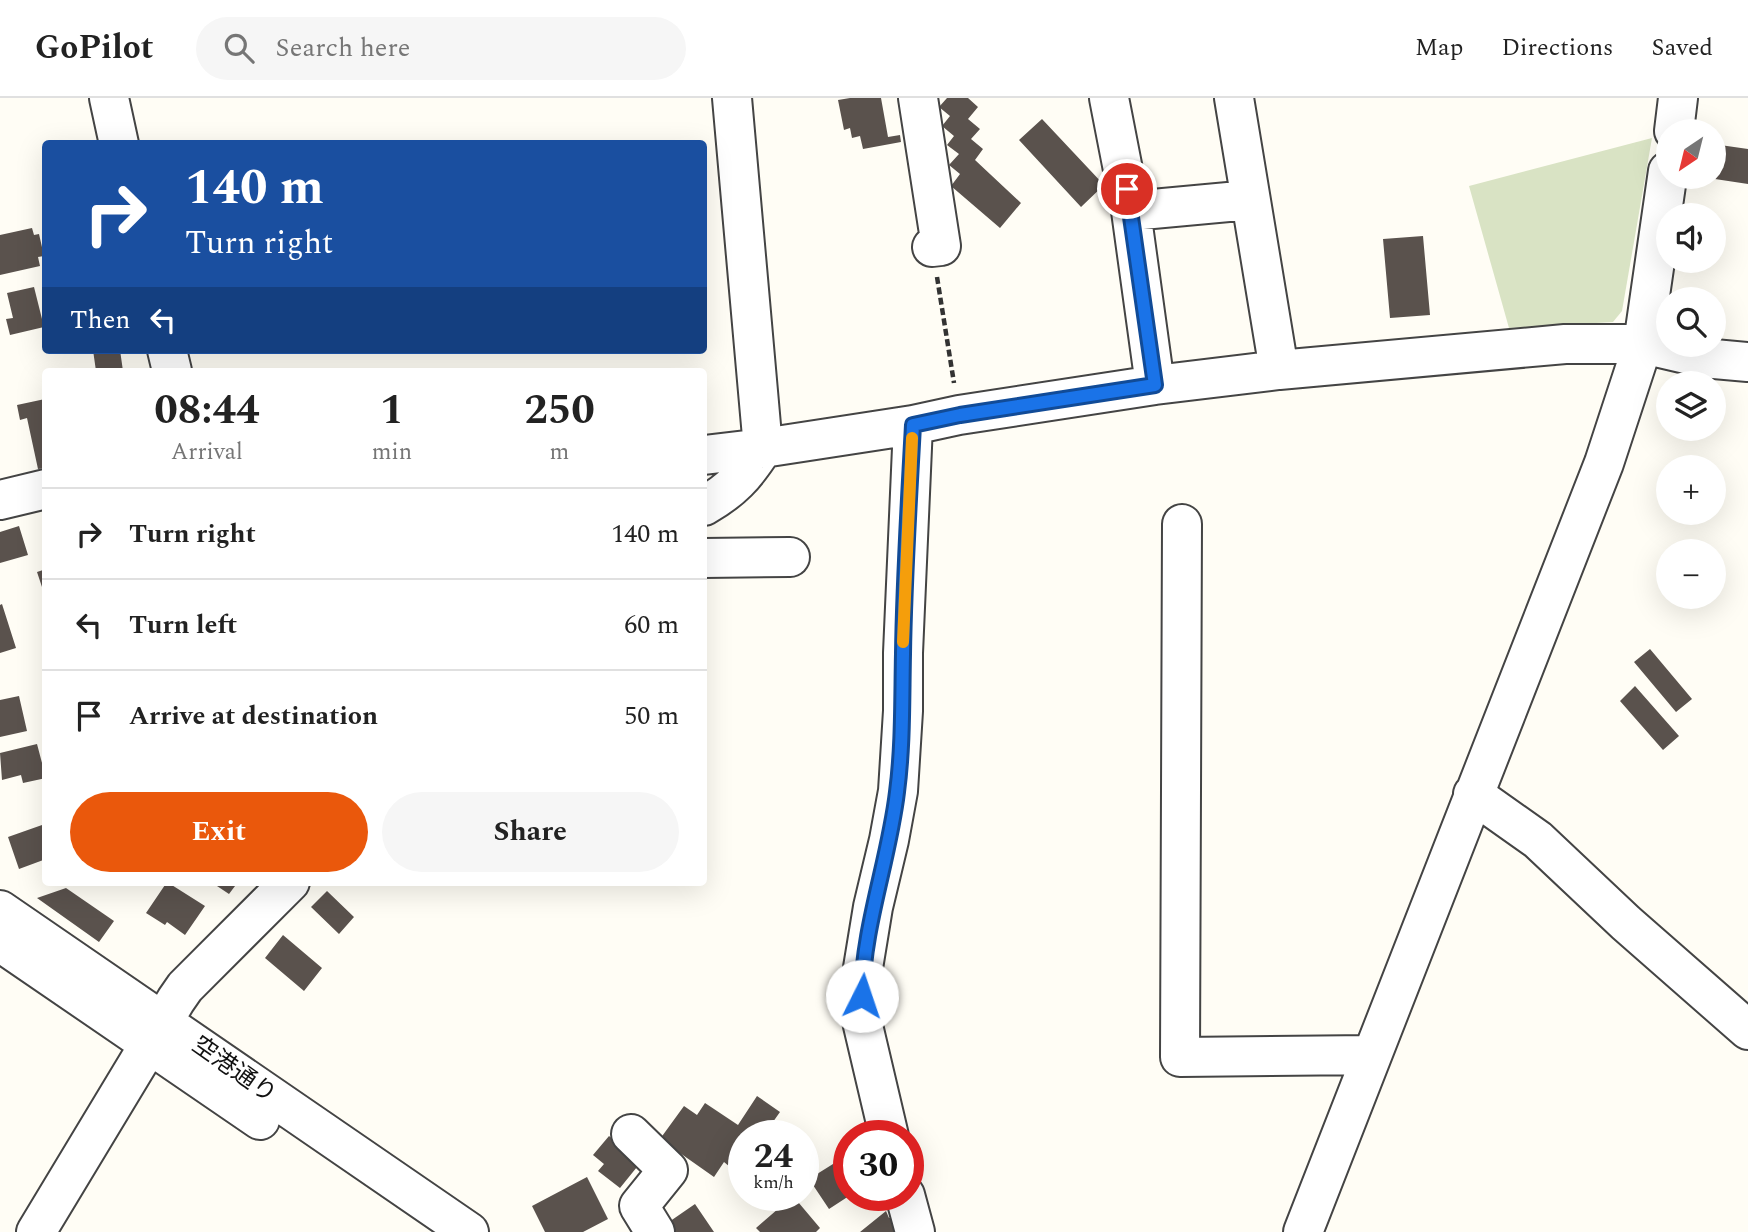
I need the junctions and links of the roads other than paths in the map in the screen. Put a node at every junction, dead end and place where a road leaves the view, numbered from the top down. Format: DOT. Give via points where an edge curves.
graph roads {
  1 [pos="109,98"];
  2 [pos="732,98"];
  3 [pos="918,98"];
  4 [pos="1109,98"];
  5 [pos="1234,98"];
  6 [pos="1678,98"];
  7 [pos="1675,119"];
  8 [pos="117,140"];
  9 [pos="1666,189"];
  10 [pos="1250,200"];
  11 [pos="1132,211"];
  12 [pos="932,247"];
  13 [pos="1643,344"];
  14 [pos="1748,362"];
  15 [pos="1279,370"];
  16 [pos="1155,385"];
  17 [pos="913,425"];
  18 [pos="763,448"];
  19 [pos="707,455"];
  20 [pos="42,490"];
  21 [pos="0,500"];
  22 [pos="707,504"];
  23 [pos="1182,524"];
  24 [pos="790,557"];
  25 [pos="707,558"];
  26 [pos="1473,794"];
  27 [pos="286,886"];
  28 [pos="0,910"];
  29 [pos="0,942"];
  30 [pos="1748,1030"];
  31 [pos="155,1032"];
  32 [pos="1371,1055"];
  33 [pos="885,1120"];
  34 [pos="631,1134"];
  35 [pos="909,1211"];
  36 [pos="36,1232"];
  37 [pos="423,1232"];
  38 [pos="468,1232"];
  39 [pos="655,1232"];
  40 [pos="915,1232"];
  41 [pos="1303,1232"];
  1 -- 8 [label="street"];
  2 -- 18 [label="street"];
  3 -- 12 [label="street" via="941,246"];
  4 -- 11 [label="street"];
  5 -- 10 [label="street"];
  6 -- 7 [label="street"];
  9 -- 13 [label="street"];
  10 -- 11 [label="street"];
  10 -- 15 [label="street"];
  11 -- 16 [label="street"];
  13 -- 14 [label="street" via="1703,358"];
  13 -- 15 [label="street" via="1565,344"];
  13 -- 26 [label="street" via="1604,463"];
  15 -- 16 [label="street"];
  16 -- 17 [label="street"];
  17 -- 18 [label="street"];
  17 -- 33 [label="street" via="898,791 862,974 861,1017"];
  18 -- 19 [label="street"];
  18 -- 22 [label="street" via="728,492"];
  20 -- 21 [label="street"];
  23 -- 32 [label="street" via="1180,1057"];
  24 -- 25 [label="street"];
  26 -- 30 [label="street" via="1538,841"];
  26 -- 32 [label="street"];
  27 -- 31 [label="street" via="186,987"];
  28 -- 31 [label="street, 空港通り"];
  29 -- 31 [label="street, 空港通り"];
  31 -- 36 [label="street"];
  31 -- 37 [label="street, 空港通り"];
  31 -- 38 [label="street, 空港通り"];
  32 -- 41 [label="street"];
  34 -- 39 [label="street" via="668,1170 639,1206"];
  35 -- 40 [label="street"];
}
